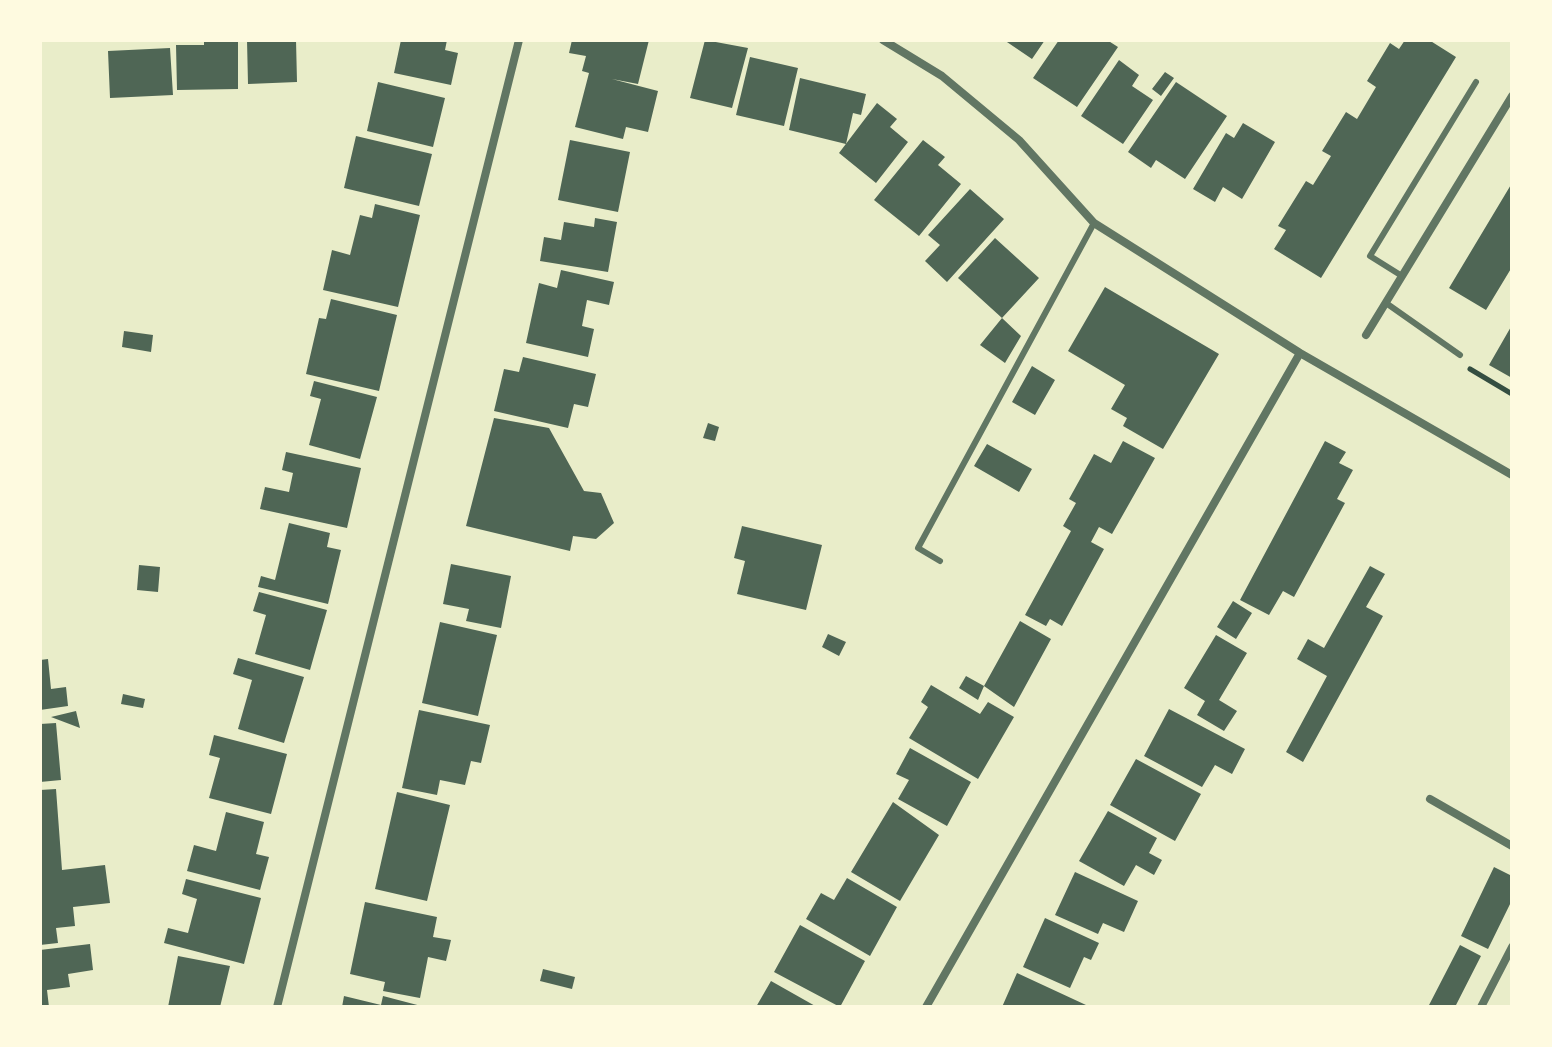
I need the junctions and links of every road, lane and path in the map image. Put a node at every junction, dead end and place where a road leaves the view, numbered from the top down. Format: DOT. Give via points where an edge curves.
graph roads {
  1 [pos="519,40"];
  2 [pos="883,40"];
  3 [pos="1476,82"];
  4 [pos="1512,96"];
  5 [pos="1094,223"];
  6 [pos="1402,276"];
  7 [pos="1386,303"];
  8 [pos="1366,335"];
  9 [pos="1300,353"];
  10 [pos="1460,355"];
  11 [pos="1512,394"];
  12 [pos="1512,475"];
  13 [pos="940,561"];
  14 [pos="1430,799"];
  15 [pos="1512,846"];
  16 [pos="1512,947"];
  17 [pos="277,1007"];
  18 [pos="926,1007"];
  19 [pos="1481,1007"];
  1 -- 17 [label="street"];
  2 -- 5 [label="street" via="942,76 1019,140"];
  3 -- 6 [label="lane" via="1370,256"];
  4 -- 6 [label="street"];
  5 -- 9 [label="street"];
  5 -- 13 [label="lane" via="918,548"];
  6 -- 7 [label="street"];
  7 -- 8 [label="street"];
  7 -- 10 [label="lane"];
  9 -- 12 [label="street"];
  9 -- 18 [label="street"];
  10 -- 11 [label="path" via="1471,370"];
  14 -- 15 [label="street"];
  16 -- 19 [label="street"];
}
